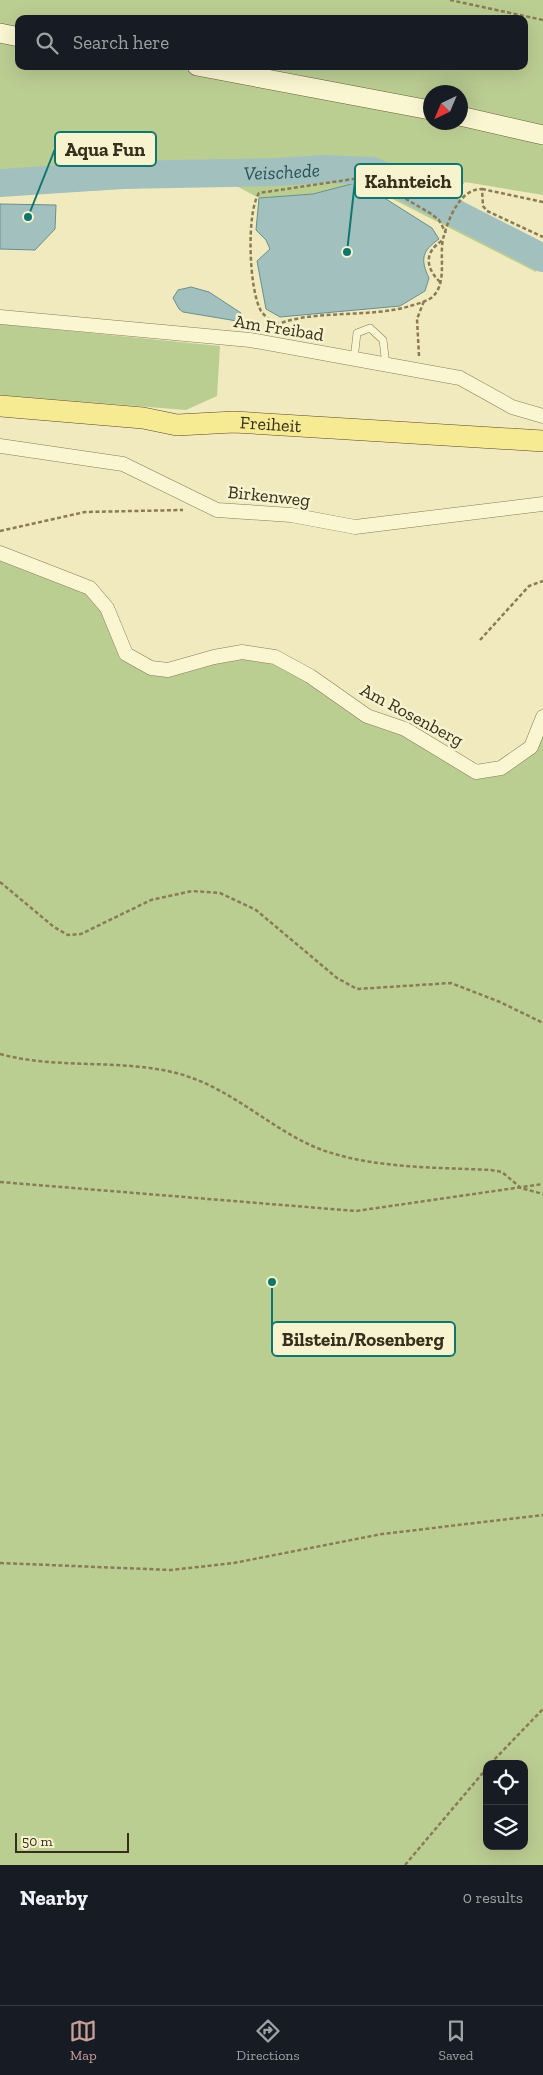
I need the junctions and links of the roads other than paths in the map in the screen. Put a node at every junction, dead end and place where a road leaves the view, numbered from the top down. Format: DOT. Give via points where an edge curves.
graph roads {
  1 [pos="0,33"];
  2 [pos="15,36"];
  3 [pos="218,70"];
  4 [pos="423,109"];
  5 [pos="468,117"];
  6 [pos="543,135"];
  7 [pos="0,316"];
  8 [pos="354,359"];
  9 [pos="386,365"];
  10 [pos="0,406"];
  11 [pos="543,416"];
  12 [pos="543,440"];
  13 [pos="0,446"];
  14 [pos="543,504"];
  15 [pos="0,553"];
  16 [pos="543,717"];
  1 -- 2 [label="main road"];
  3 -- 4 [label="main road"];
  5 -- 6 [label="main road"];
  7 -- 8 [label="street, Am Freibad" via="250,340"];
  8 -- 9 [label="street, Am Freibad"];
  8 -- 9 [label="lane" via="357,333 370,328 383,340"];
  9 -- 11 [label="street, Am Freibad" via="460,378 512,407"];
  10 -- 12 [label="main road, Freiheit" via="143,418 177,425 234,422"];
  13 -- 14 [label="street, Birkenweg" via="123,464 217,510 291,515 355,527"];
  15 -- 16 [label="street, Am Rosenberg" via="90,588 107,608 126,654 152,668 168,670 242,652 274,657 310,676 367,716 405,729 476,772 500,768 531,746"];
}
